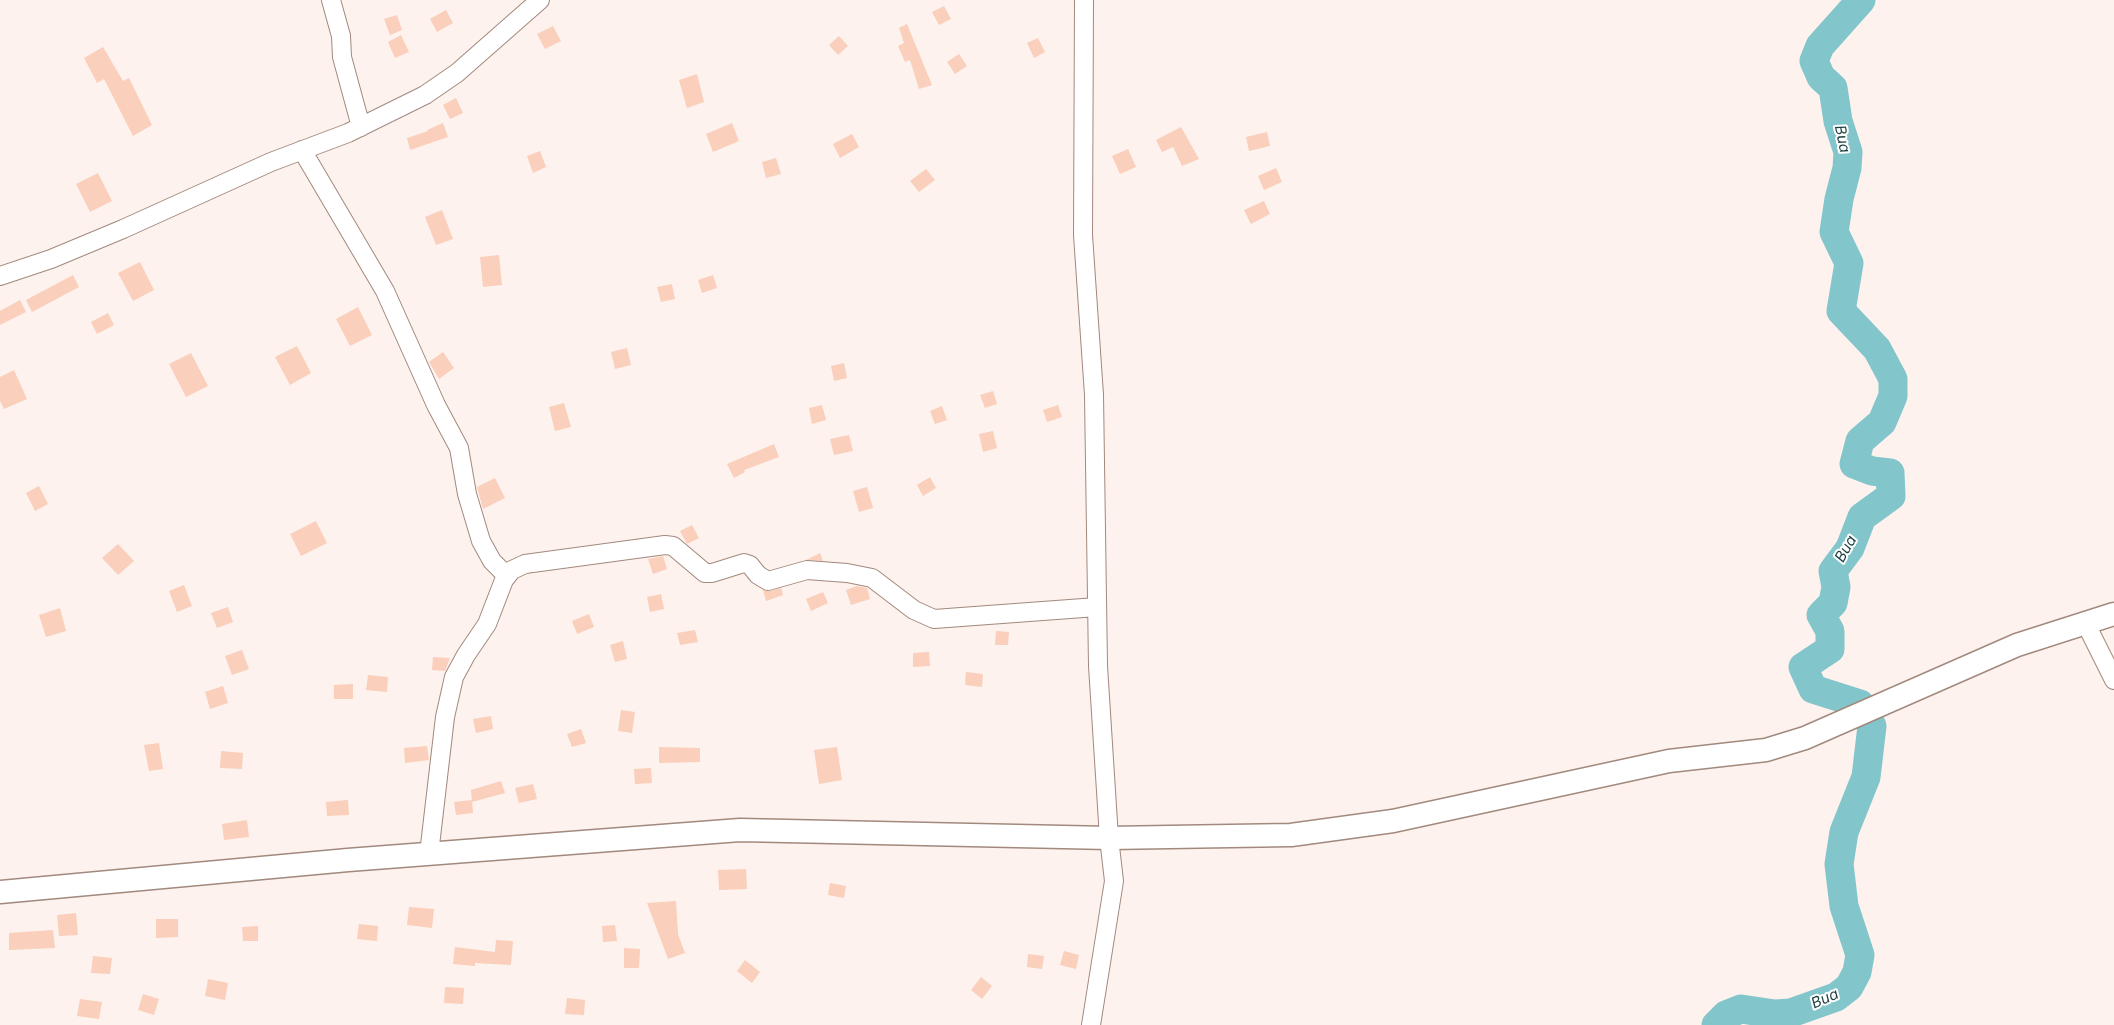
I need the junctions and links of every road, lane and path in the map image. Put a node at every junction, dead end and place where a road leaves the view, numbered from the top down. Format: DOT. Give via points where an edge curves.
graph roads {
  1 [pos="331,0"];
  2 [pos="540,0"];
  3 [pos="1084,0"];
  4 [pos="361,126"];
  5 [pos="302,150"];
  6 [pos="0,276"];
  7 [pos="507,576"];
  8 [pos="1096,607"];
  9 [pos="2114,614"];
  10 [pos="2085,622"];
  11 [pos="2114,680"];
  12 [pos="1109,838"];
  13 [pos="428,854"];
  14 [pos="0,892"];
  15 [pos="1091,1025"];
  1 -- 4 [label="street" via="341,36 342,57"];
  2 -- 4 [label="street" via="457,73 425,95"];
  3 -- 8 [label="street" via="1083,235 1094,395"];
  4 -- 5 [label="street"];
  5 -- 6 [label="street" via="69,252"];
  5 -- 7 [label="street" via="385,292 459,448 467,494 481,541 492,562"];
  7 -- 8 [label="street" via="525,564 665,545 673,546 705,572 712,573 744,563 750,564 758,575 768,581 807,570 872,578 914,610 934,619"];
  7 -- 13 [label="street" via="487,624 454,677 444,717"];
  8 -- 12 [label="street"];
  9 -- 10 [label="street"];
  10 -- 11 [label="street"];
  10 -- 12 [label="street" via="2017,645 1805,738 1766,750 1669,761 1393,821 1291,835"];
  12 -- 13 [label="street" via="740,830"];
  12 -- 15 [label="street" via="1114,881"];
  13 -- 14 [label="street"];
}
